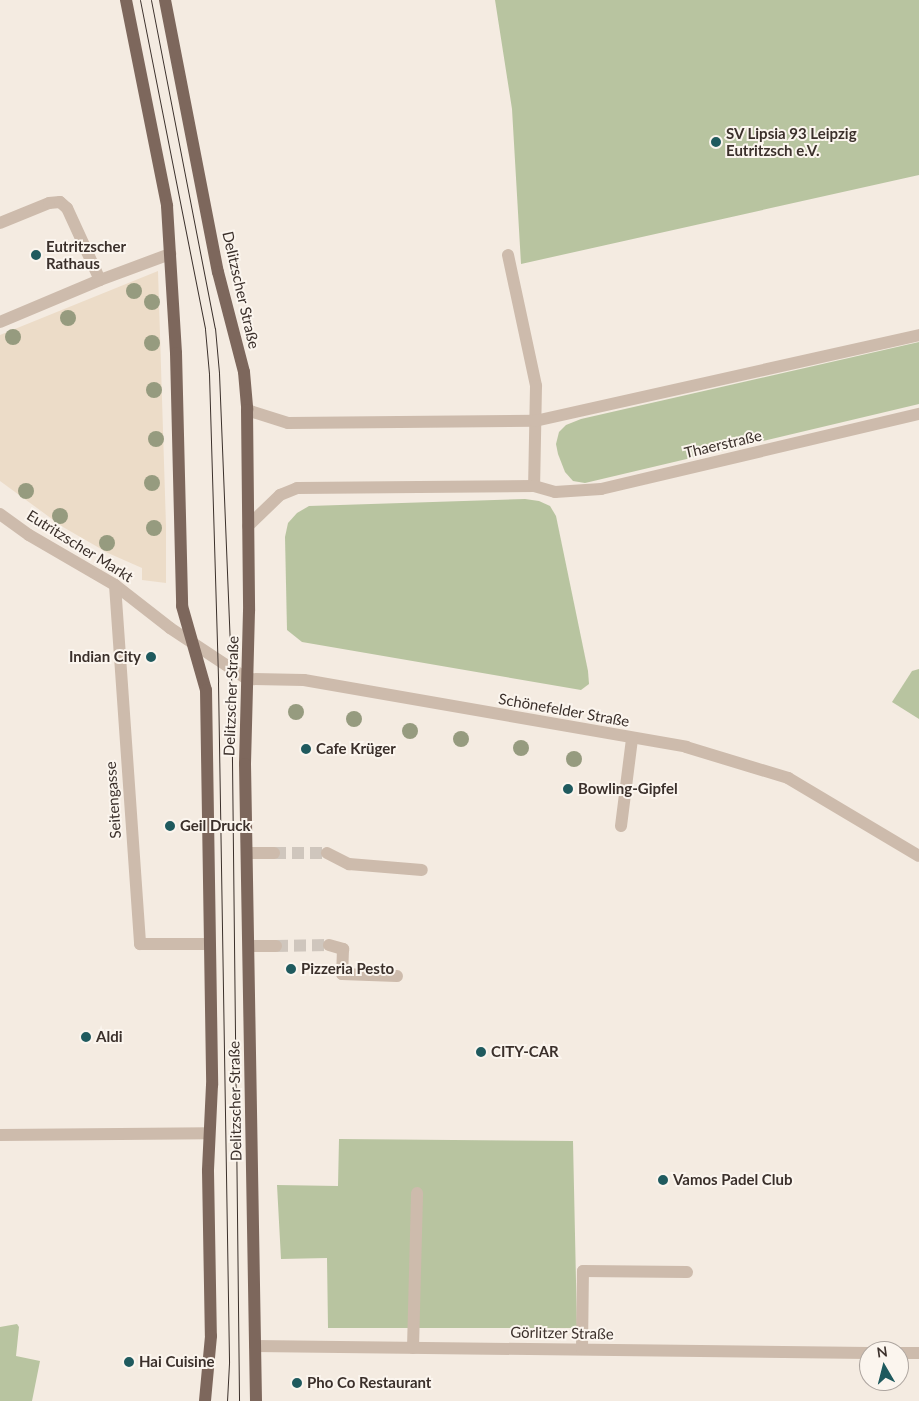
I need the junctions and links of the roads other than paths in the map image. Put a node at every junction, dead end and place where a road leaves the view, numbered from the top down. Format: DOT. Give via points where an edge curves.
graph roads {
  1 [pos="126,0"];
  2 [pos="165,0"];
  3 [pos="0,223"];
  4 [pos="170,254"];
  5 [pos="508,255"];
  6 [pos="100,280"];
  7 [pos="0,322"];
  8 [pos="919,335"];
  9 [pos="247,410"];
  10 [pos="919,414"];
  11 [pos="535,421"];
  12 [pos="534,486"];
  13 [pos="0,514"];
  14 [pos="248,526"];
  15 [pos="115,584"];
  16 [pos="192,642"];
  17 [pos="248,679"];
  18 [pos="632,739"];
  19 [pos="621,826"];
  20 [pos="247,852"];
  21 [pos="274,853"];
  22 [pos="327,853"];
  23 [pos="919,856"];
  24 [pos="422,870"];
  25 [pos="208,944"];
  26 [pos="249,946"];
  27 [pos="276,946"];
  28 [pos="329,946"];
  29 [pos="397,976"];
  30 [pos="209,1133"];
  31 [pos="0,1135"];
  32 [pos="417,1193"];
  33 [pos="687,1272"];
  34 [pos="255,1346"];
  35 [pos="414,1348"];
  36 [pos="582,1349"];
  37 [pos="859,1353"];
  38 [pos="205,1401"];
  39 [pos="256,1401"];
  1 -- 4 [label="main road, Delitzscher Straße" via="168,206"];
  2 -- 9 [label="main road, Delitzscher Straße" via="218,272 244,372"];
  3 -- 6 [label="street" via="49,203 60,202 67,208"];
  4 -- 6 [label="street"];
  4 -- 16 [label="main road, Delitzscher Straße" via="176,353 180,572 182,606"];
  5 -- 11 [label="street" via="536,386"];
  6 -- 7 [label="street" via="39,312"];
  8 -- 11 [label="street"];
  9 -- 11 [label="street" via="288,423"];
  9 -- 14 [label="main road, Delitzscher Straße"];
  10 -- 12 [label="street, Thaerstraße" via="601,489 555,492"];
  11 -- 12 [label="street"];
  12 -- 14 [label="street, Thaerstraße" via="297,488 280,495"];
  13 -- 15 [label="street, Eutritzscher Markt" via="28,535"];
  14 -- 17 [label="main road, Delitzscher Straße"];
  15 -- 16 [label="street, Eutritzscher Markt"];
  15 -- 25 [label="street, Seitengasse" via="140,944"];
  16 -- 17 [label="street"];
  16 -- 25 [label="main road, Delitzscher Straße" via="206,690"];
  17 -- 18 [label="street, Schönefelder Straße" via="304,680"];
  17 -- 20 [label="main road, Delitzscher Straße" via="245,764"];
  18 -- 19 [label="street"];
  18 -- 23 [label="street, Schönefelder Straße" via="686,747 788,778"];
  20 -- 21 [label="street"];
  20 -- 26 [label="main road, Delitzscher Straße"];
  22 -- 24 [label="street" via="348,864"];
  25 -- 30 [label="main road, Delitzscher Straße" via="212,1085"];
  26 -- 27 [label="street"];
  26 -- 34 [label="main road, Delitzscher Straße"];
  28 -- 29 [label="street" via="343,949 342,974"];
  30 -- 31 [label="street"];
  30 -- 38 [label="main road, Delitzscher Straße" via="211,1336"];
  32 -- 35 [label="street"];
  33 -- 36 [label="street" via="583,1271"];
  34 -- 35 [label="street, Görlitzer Straße"];
  34 -- 39 [label="main road, Delitzscher Straße"];
  35 -- 36 [label="street, Görlitzer Straße"];
  36 -- 37 [label="street, Görlitzer Straße"];
}
